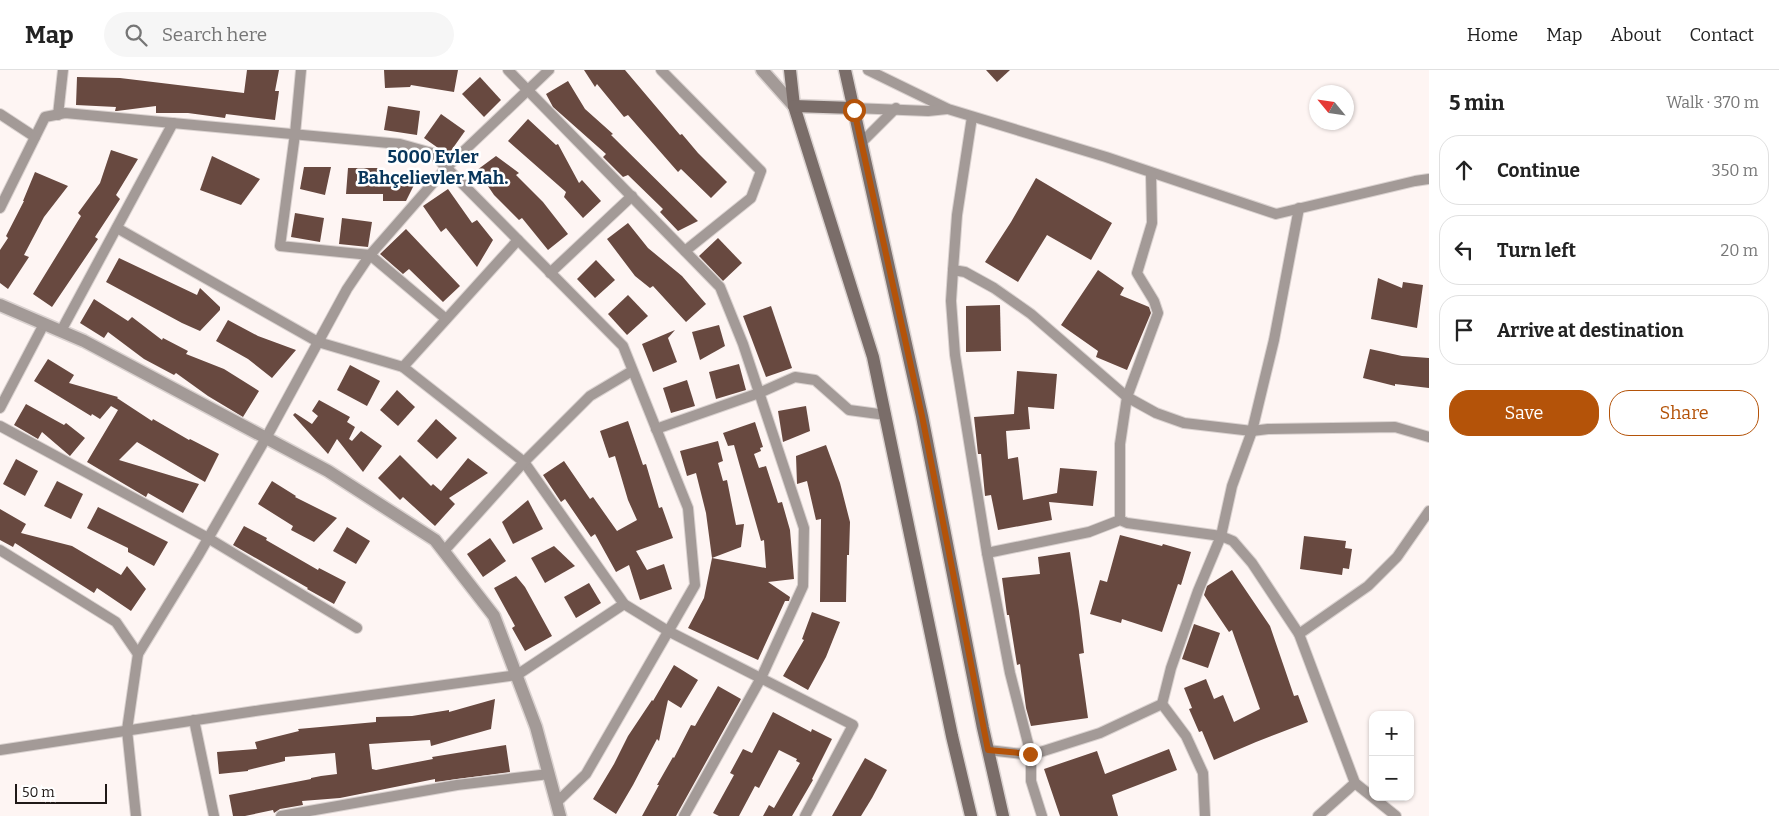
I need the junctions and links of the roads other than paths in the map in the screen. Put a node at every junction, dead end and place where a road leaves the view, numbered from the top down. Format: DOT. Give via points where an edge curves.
graph roads {
  1 [pos="63,70"];
  2 [pos="301,70"];
  3 [pos="508,70"];
  4 [pos="549,70"];
  5 [pos="660,70"];
  6 [pos="762,70"];
  7 [pos="790,70"];
  8 [pos="845,70"];
  9 [pos="868,70"];
  10 [pos="528,90"];
  11 [pos="794,106"];
  12 [pos="853,108"];
  13 [pos="896,108"];
  14 [pos="948,109"];
  15 [pos="0,114"];
  16 [pos="58,114"];
  17 [pos="972,117"];
  18 [pos="173,123"];
  19 [pos="295,134"];
  20 [pos="35,137"];
  21 [pos="861,143"];
  22 [pos="446,168"];
  23 [pos="1151,174"];
  24 [pos="1429,179"];
  25 [pos="632,196"];
  26 [pos="0,208"];
  27 [pos="1299,208"];
  28 [pos="117,228"];
  29 [pos="518,240"];
  30 [pos="685,251"];
  31 [pos="370,255"];
  32 [pos="953,270"];
  33 [pos="550,273"];
  34 [pos="0,305"];
  35 [pos="446,319"];
  36 [pos="44,324"];
  37 [pos="61,331"];
  38 [pos="318,342"];
  39 [pos="403,367"];
  40 [pos="632,371"];
  41 [pos="759,393"];
  42 [pos="1127,397"];
  43 [pos="0,408"];
  44 [pos="886,415"];
  45 [pos="0,426"];
  46 [pos="656,430"];
  47 [pos="1252,431"];
  48 [pos="1429,437"];
  49 [pos="266,438"];
  50 [pos="524,462"];
  51 [pos="1429,511"];
  52 [pos="1120,520"];
  53 [pos="1221,536"];
  54 [pos="208,538"];
  55 [pos="0,550"];
  56 [pos="444,551"];
  57 [pos="987,553"];
  58 [pos="624,604"];
  59 [pos="357,628"];
  60 [pos="668,631"];
  61 [pos="1299,634"];
  62 [pos="138,654"];
  63 [pos="517,675"];
  64 [pos="761,678"];
  65 [pos="1162,704"];
  66 [pos="194,720"];
  67 [pos="126,730"];
  68 [pos="0,750"];
  69 [pos="988,750"];
  70 [pos="1030,754"];
  71 [pos="549,774"];
  72 [pos="1355,783"];
  73 [pos="556,803"];
  74 [pos="136,816"];
  75 [pos="214,816"];
  76 [pos="281,816"];
  77 [pos="560,816"];
  78 [pos="684,816"];
  79 [pos="805,816"];
  80 [pos="970,816"];
  81 [pos="1003,816"];
  82 [pos="1042,816"];
  83 [pos="1205,816"];
  84 [pos="1318,816"];
  85 [pos="1396,816"];
  1 -- 16 [label="street"];
  2 -- 19 [label="street"];
  3 -- 10 [label="street"];
  4 -- 10 [label="street"];
  5 -- 30 [label="street" via="761,172 751,198"];
  6 -- 11 [label="street"];
  7 -- 11 [label="main road"];
  8 -- 12 [label="main road"];
  9 -- 14 [label="street"];
  10 -- 22 [label="street"];
  10 -- 25 [label="street"];
  11 -- 12 [label="main road"];
  11 -- 44 [label="main road" via="873,358"];
  12 -- 13 [label="street"];
  12 -- 21 [label="main road"];
  13 -- 14 [label="street"];
  13 -- 21 [label="street"];
  14 -- 17 [label="street"];
  15 -- 20 [label="street"];
  16 -- 18 [label="street"];
  16 -- 20 [label="street" via="45,116"];
  17 -- 23 [label="street" via="1106,157"];
  17 -- 32 [label="street" via="957,215"];
  18 -- 19 [label="street"];
  18 -- 28 [label="street"];
  19 -- 22 [label="street" via="400,144 432,153"];
  19 -- 31 [label="street" via="280,246"];
  20 -- 26 [label="street"];
  21 -- 69 [label="main road" via="922,416"];
  22 -- 29 [label="street"];
  22 -- 31 [label="street"];
  23 -- 27 [label="street" via="1276,214"];
  23 -- 42 [label="street" via="1152,223 1137,273 1158,313"];
  24 -- 27 [label="street"];
  25 -- 30 [label="street"];
  25 -- 33 [label="street"];
  27 -- 47 [label="street" via="1274,340"];
  28 -- 37 [label="street"];
  28 -- 38 [label="street"];
  29 -- 33 [label="street"];
  29 -- 35 [label="street"];
  30 -- 41 [label="street" via="720,287"];
  31 -- 35 [label="street"];
  31 -- 38 [label="street"];
  32 -- 42 [label="street" via="965,272 994,288 1031,314"];
  32 -- 57 [label="street" via="955,355"];
  33 -- 40 [label="street" via="623,346"];
  34 -- 36 [label="street"];
  35 -- 39 [label="street"];
  36 -- 37 [label="street"];
  36 -- 43 [label="street"];
  37 -- 49 [label="street"];
  38 -- 39 [label="street"];
  38 -- 49 [label="street"];
  39 -- 50 [label="street"];
  40 -- 46 [label="street"];
  40 -- 50 [label="street" via="590,396"];
  41 -- 44 [label="street" via="795,378 815,380 849,410"];
  41 -- 46 [label="street"];
  41 -- 64 [label="street" via="804,528 803,586"];
  42 -- 47 [label="street" via="1156,413 1184,423"];
  42 -- 52 [label="street" via="1120,444"];
  44 -- 80 [label="main road"];
  45 -- 54 [label="street"];
  46 -- 60 [label="street" via="688,508 695,585"];
  47 -- 48 [label="street" via="1395,427"];
  47 -- 53 [label="street" via="1232,486"];
  49 -- 54 [label="street"];
  49 -- 56 [label="street" via="328,471 435,540"];
  50 -- 56 [label="street"];
  50 -- 58 [label="street"];
  51 -- 61 [label="street" via="1397,556 1368,586"];
  52 -- 53 [label="street"];
  52 -- 57 [label="street" via="1089,532"];
  53 -- 61 [label="street" via="1233,541 1252,563"];
  53 -- 65 [label="street" via="1198,591"];
  54 -- 59 [label="street"];
  54 -- 62 [label="street"];
  55 -- 62 [label="street" via="116,622"];
  56 -- 63 [label="street" via="494,616"];
  57 -- 70 [label="street" via="1010,673"];
  58 -- 60 [label="street"];
  58 -- 63 [label="street"];
  60 -- 64 [label="street"];
  60 -- 73 [label="street" via="586,774"];
  61 -- 72 [label="street"];
  62 -- 67 [label="street"];
  63 -- 66 [label="street"];
  63 -- 71 [label="street"];
  64 -- 78 [label="street"];
  64 -- 79 [label="street" via="853,725"];
  65 -- 70 [label="street" via="1100,733"];
  65 -- 83 [label="street" via="1186,736 1203,773"];
  66 -- 67 [label="street"];
  66 -- 75 [label="street"];
  67 -- 68 [label="street"];
  67 -- 74 [label="street"];
  69 -- 70 [label="street"];
  69 -- 81 [label="main road"];
  70 -- 82 [label="street" via="1031,781"];
  71 -- 73 [label="street"];
  71 -- 76 [label="street" via="457,785"];
  72 -- 84 [label="street"];
  72 -- 85 [label="street"];
  73 -- 77 [label="street"];
}
